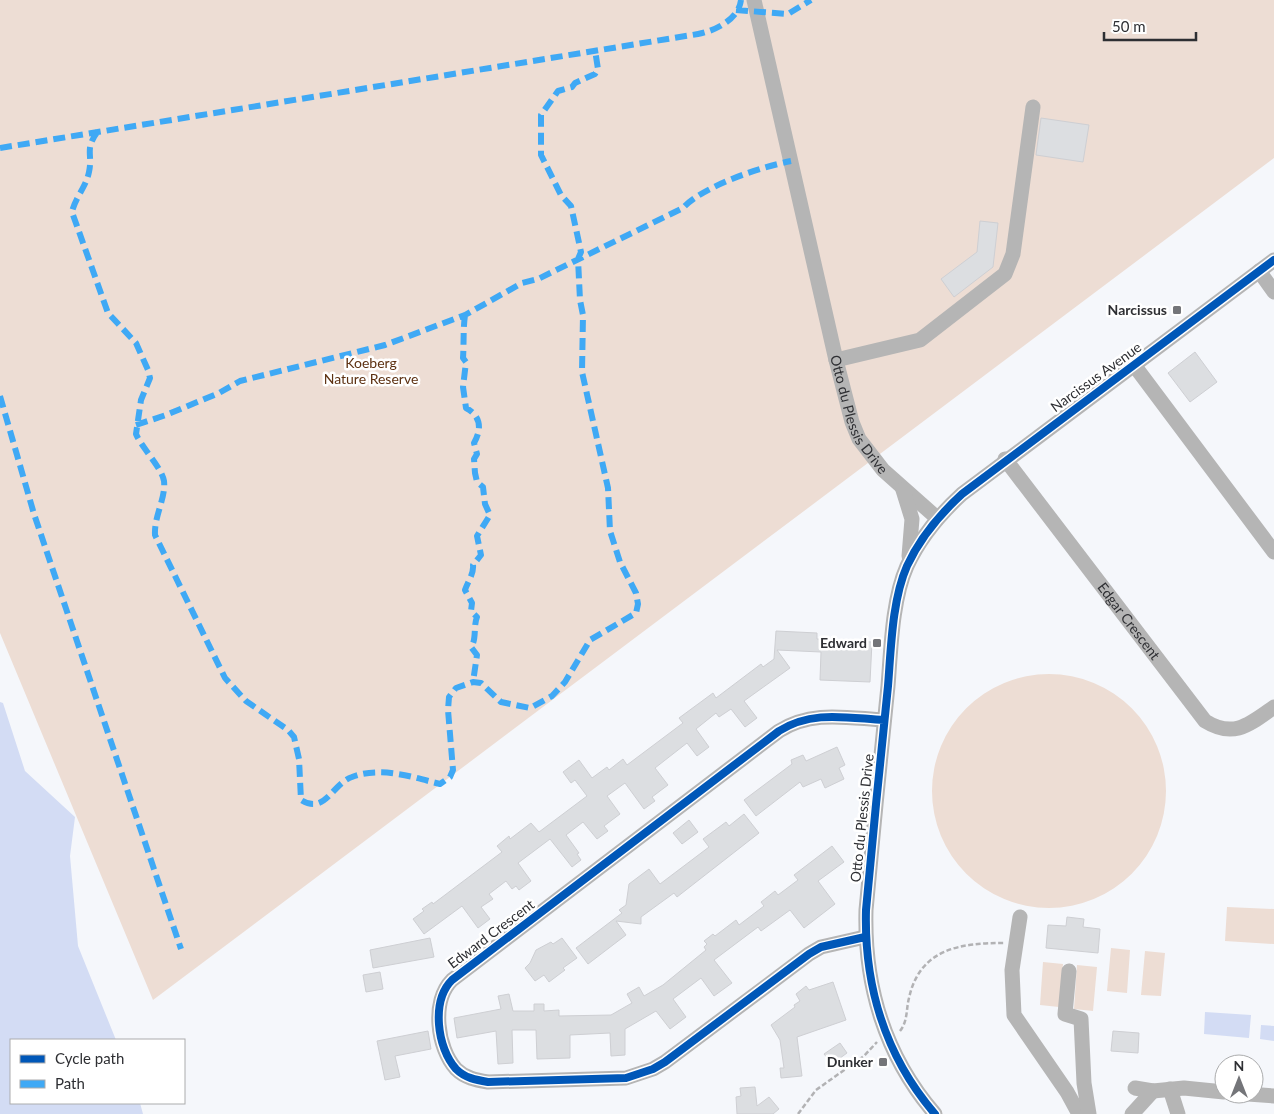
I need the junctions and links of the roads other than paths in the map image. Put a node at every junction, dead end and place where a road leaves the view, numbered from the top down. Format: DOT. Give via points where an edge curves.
graph roads {
  1 [pos="754,0"];
  2 [pos="1033,108"];
  3 [pos="1274,260"];
  4 [pos="1259,271"];
  5 [pos="1274,292"];
  6 [pos="836,360"];
  7 [pos="1134,365"];
  8 [pos="1005,459"];
  9 [pos="903,489"];
  10 [pos="937,518"];
  11 [pos="1274,552"];
  12 [pos="907,567"];
  13 [pos="1274,707"];
  14 [pos="884,720"];
  15 [pos="1020,916"];
  16 [pos="865,938"];
  17 [pos="1069,971"];
  18 [pos="1135,1088"];
  19 [pos="1170,1089"];
  20 [pos="1153,1091"];
  21 [pos="1214,1091"];
  22 [pos="935,1114"];
  23 [pos="1079,1114"];
  24 [pos="1089,1114"];
  25 [pos="1132,1114"];
  26 [pos="1178,1114"];
  1 -- 6 [label="street, Otto du Plessis Drive"];
  2 -- 6 [label="street" via="1013,254 1005,274 920,340"];
  3 -- 4 [label="street, Narcissus Avenue"];
  4 -- 5 [label="street"];
  4 -- 7 [label="street, Narcissus Avenue"];
  6 -- 9 [label="street, Otto du Plessis Drive" via="859,439"];
  7 -- 8 [label="street, Narcissus Avenue"];
  7 -- 11 [label="street"];
  8 -- 10 [label="street, Narcissus Avenue"];
  8 -- 13 [label="street, Edgar Crescent" via="1205,721 1215,727 1239,729"];
  9 -- 10 [label="street, Otto du Plessis Drive"];
  9 -- 12 [label="street" via="912,519"];
  10 -- 12 [label="street, Otto du Plessis Drive"];
  12 -- 14 [label="street, Otto du Plessis Drive" via="896,616"];
  14 -- 16 [label="street, Otto du Plessis Drive"];
  14 -- 16 [label="street, Edward Crescent" via="818,717 803,719 779,731 452,980 446,986 439,1005 440,1027 450,1061 475,1080 626,1078 665,1062 809,954 821,947"];
  15 -- 23 [label="street" via="1012,970 1014,1015"];
  16 -- 22 [label="street, Otto du Plessis Drive" via="870,983 888,1038 908,1079"];
  17 -- 24 [label="street" via="1065,1014 1081,1019"];
  18 -- 20 [label="street"];
  19 -- 20 [label="street"];
  19 -- 21 [label="street"];
  19 -- 26 [label="street"];
  20 -- 25 [label="street"];
}
